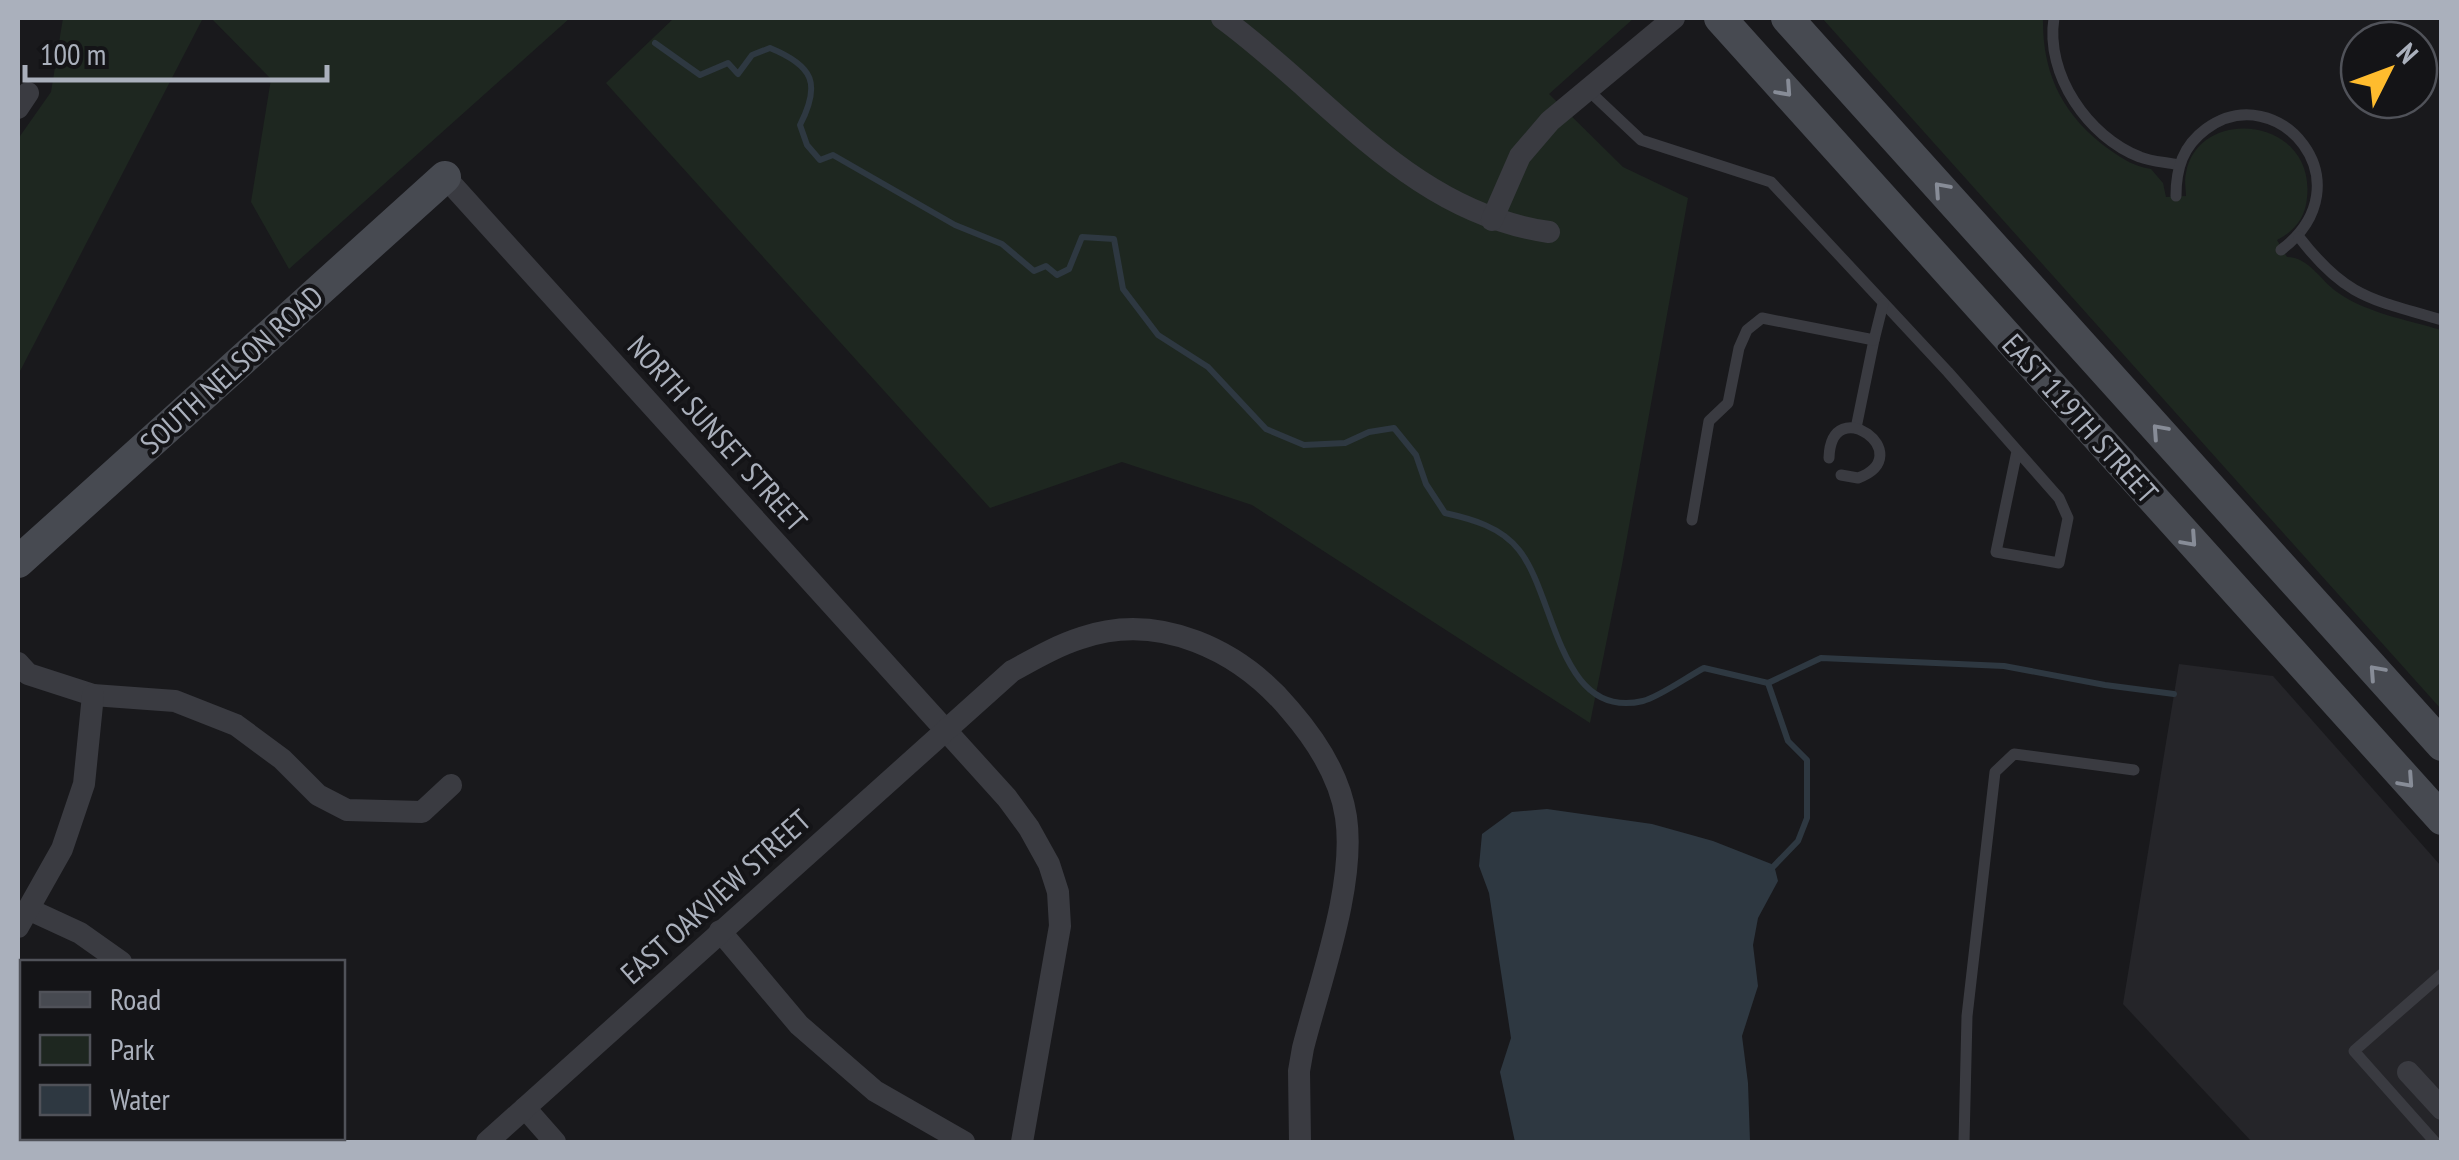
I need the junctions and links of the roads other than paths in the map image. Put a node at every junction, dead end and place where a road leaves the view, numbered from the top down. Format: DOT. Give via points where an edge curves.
graph roads {
  1 [pos="1674,18"];
  2 [pos="1720,18"];
  3 [pos="1787,18"];
  4 [pos="2054,18"];
  5 [pos="1234,21"];
  6 [pos="1588,90"];
  7 [pos="2180,164"];
  8 [pos="444,176"];
  9 [pos="2176,196"];
  10 [pos="1492,220"];
  11 [pos="1549,232"];
  12 [pos="2299,236"];
  13 [pos="2281,250"];
  14 [pos="1883,304"];
  15 [pos="2442,320"];
  16 [pos="1874,340"];
  17 [pos="1856,428"];
  18 [pos="2017,451"];
  19 [pos="1828,458"];
  20 [pos="1841,474"];
  21 [pos="1692,520"];
  22 [pos="18,562"];
  23 [pos="18,663"];
  24 [pos="93,695"];
  25 [pos="947,730"];
  26 [pos="2442,745"];
  27 [pos="2134,770"];
  28 [pos="451,786"];
  29 [pos="2442,819"];
  30 [pos="23,918"];
  31 [pos="720,931"];
  32 [pos="118,960"];
  33 [pos="2442,974"];
  34 [pos="2408,1072"];
  35 [pos="525,1108"];
  36 [pos="2442,1109"];
  37 [pos="487,1142"];
  38 [pos="555,1142"];
  39 [pos="964,1142"];
  40 [pos="1022,1142"];
  41 [pos="1300,1142"];
  42 [pos="1964,1142"];
  43 [pos="2435,1142"];
  1 -- 6 [label="street"];
  2 -- 29 [label="main road, EAST 119TH STREET, one-way"];
  26 -- 3 [label="main road, EAST 119TH STREET, one-way"];
  4 -- 7 [label="lane" via="2060,74 2079,109 2141,158"];
  5 -- 10 [label="street" via="1370,145"];
  6 -- 10 [label="street" via="1520,156"];
  6 -- 14 [label="lane" via="1641,140 1771,182"];
  7 -- 9 [label="lane"];
  7 -- 12 [label="lane" via="2195,138 2214,123 2263,117 2286,127 2316,166 2313,216"];
  8 -- 22 [label="main road, SOUTH NELSON ROAD"];
  8 -- 25 [label="street, NORTH SUNSET STREET"];
  10 -- 11 [label="street"];
  12 -- 13 [label="lane"];
  12 -- 15 [label="lane" via="2344,286"];
  14 -- 16 [label="lane"];
  14 -- 18 [label="lane"];
  16 -- 17 [label="lane"];
  16 -- 21 [label="lane" via="1762,318 1747,330 1728,403 1709,421"];
  17 -- 19 [label="lane" via="1837,434"];
  17 -- 20 [label="lane" via="1874,438 1877,463 1858,478"];
  18 -- 18 [label="lane" via="2068,518 2060,563 1996,552"];
  23 -- 24 [label="street" via="28,674"];
  24 -- 28 [label="street" via="175,701 236,724 318,794 347,810 422,812"];
  24 -- 30 [label="street" via="84,784 62,849"];
  25 -- 31 [label="street, EAST OAKVIEW STREET"];
  25 -- 40 [label="street, NORTH SUNSET STREET" via="1030,828 1058,892 1054,973"];
  25 -- 41 [label="street, EAST OAKVIEW STREET" via="1012,671 1084,636 1115,631 1162,631 1196,641 1228,654 1275,692 1312,736 1337,785 1348,842 1340,905 1299,1071"];
  27 -- 42 [label="lane" via="2014,754 1995,772 1967,1016"];
  30 -- 32 [label="street" via="80,934"];
  31 -- 35 [label="street, EAST OAKVIEW STREET"];
  31 -- 39 [label="street" via="799,1025 875,1092"];
  33 -- 43 [label="lane" via="2354,1051"];
  34 -- 36 [label="street"];
  35 -- 37 [label="street, EAST OAKVIEW STREET"];
  35 -- 38 [label="street"];
}
